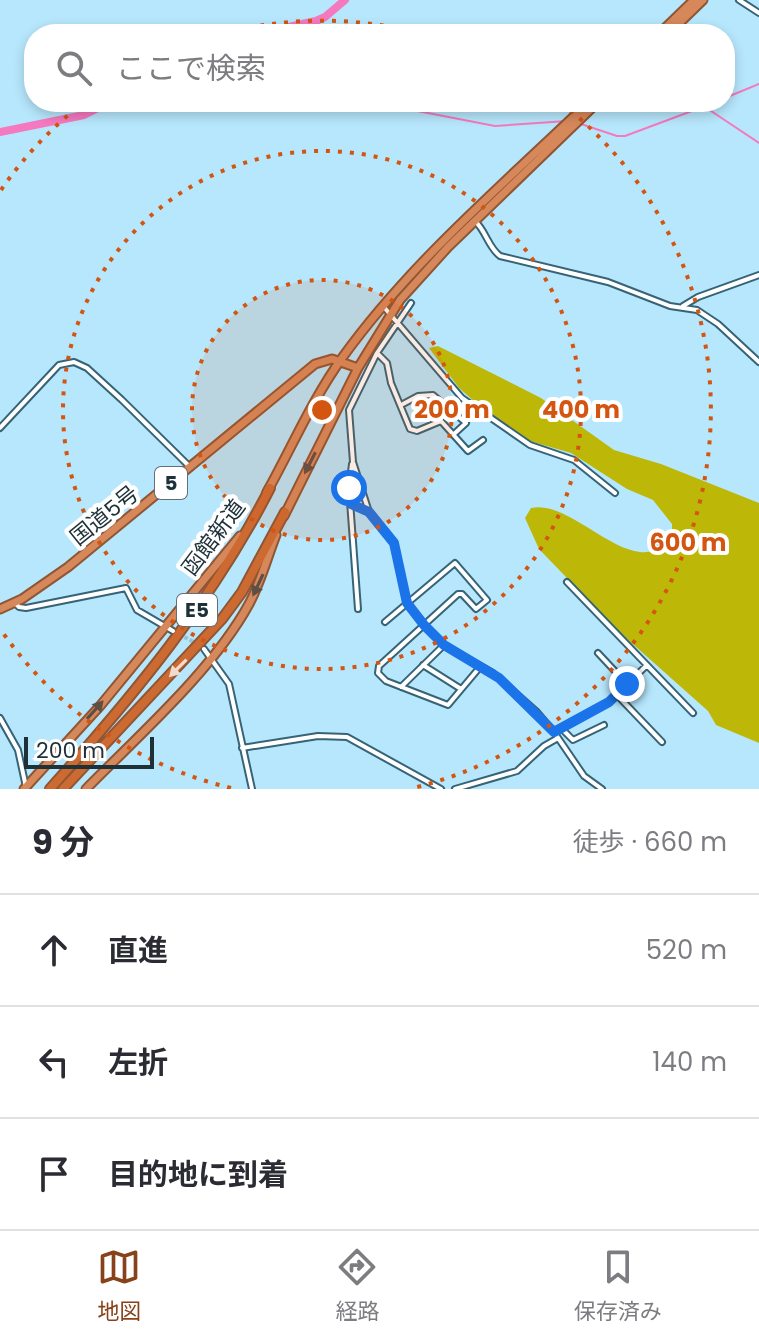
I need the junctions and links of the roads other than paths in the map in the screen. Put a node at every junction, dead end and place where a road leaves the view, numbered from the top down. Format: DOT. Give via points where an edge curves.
graph roads {
  1 [pos="694,0"];
  2 [pos="703,0"];
  3 [pos="739,0"];
  4 [pos="759,13"];
  5 [pos="669,24"];
  6 [pos="678,24"];
  7 [pos="582,112"];
  8 [pos="585,112"];
  9 [pos="578,117"];
  10 [pos="473,218"];
  11 [pos="759,275"];
  12 [pos="411,303"];
  13 [pos="383,306"];
  14 [pos="681,308"];
  15 [pos="391,313"];
  16 [pos="398,321"];
  17 [pos="377,353"];
  18 [pos="341,360"];
  19 [pos="759,362"];
  20 [pos="358,368"];
  21 [pos="402,405"];
  22 [pos="338,406"];
  23 [pos="349,410"];
  24 [pos="0,428"];
  25 [pos="454,434"];
  26 [pos="483,440"];
  27 [pos="353,462"];
  28 [pos="189,467"];
  29 [pos="270,488"];
  30 [pos="615,493"];
  31 [pos="351,504"];
  32 [pos="285,512"];
  33 [pos="369,512"];
  34 [pos="567,582"];
  35 [pos="15,603"];
  36 [pos="407,603"];
  37 [pos="0,609"];
  38 [pos="358,609"];
  39 [pos="385,622"];
  40 [pos="424,625"];
  41 [pos="170,629"];
  42 [pos="444,645"];
  43 [pos="204,649"];
  44 [pos="598,653"];
  45 [pos="212,657"];
  46 [pos="423,665"];
  47 [pos="647,665"];
  48 [pos="480,667"];
  49 [pos="627,684"];
  50 [pos="401,687"];
  51 [pos="461,689"];
  52 [pos="617,695"];
  53 [pos="693,713"];
  54 [pos="0,718"];
  55 [pos="604,725"];
  56 [pos="561,728"];
  57 [pos="554,732"];
  58 [pos="558,738"];
  59 [pos="662,742"];
  60 [pos="242,748"];
  61 [pos="26,788"];
  62 [pos="50,789"];
  63 [pos="63,789"];
  64 [pos="86,789"];
  65 [pos="252,789"];
  66 [pos="441,789"];
  67 [pos="455,789"];
  68 [pos="602,789"];
  1 -- 5 [label="highway"];
  2 -- 6 [label="highway"];
  3 -- 4 [label="street"];
  7 -- 9 [label="highway"];
  8 -- 9 [label="highway"];
  9 -- 10 [label="highway"];
  10 -- 13 [label="highway"];
  10 -- 14 [label="street" via="500,256 608,282"];
  10 -- 15 [label="highway"];
  11 -- 14 [label="street"];
  12 -- 16 [label="street"];
  13 -- 15 [label="street"];
  13 -- 18 [label="highway"];
  14 -- 19 [label="street" via="707,315"];
  15 -- 16 [label="street"];
  15 -- 20 [label="highway"];
  16 -- 17 [label="street"];
  16 -- 30 [label="street" via="462,398 530,445 574,460"];
  17 -- 21 [label="street" via="384,357"];
  17 -- 23 [label="street"];
  18 -- 20 [label="highway"];
  18 -- 28 [label="highway, 国道5号 / 5" via="315,364"];
  18 -- 29 [label="highway, 函館新道"];
  20 -- 22 [label="highway"];
  21 -- 25 [label="street" via="410,429 441,421"];
  21 -- 25 [label="street" via="433,395 466,422"];
  22 -- 23 [label="street"];
  22 -- 32 [label="highway, one-way"];
  23 -- 27 [label="street"];
  24 -- 28 [label="street" via="59,365 74,362 87,368"];
  25 -- 26 [label="street" via="468,451"];
  27 -- 31 [label="street"];
  27 -- 33 [label="street"];
  28 -- 35 [label="highway, 国道5号 / 5" via="68,567"];
  29 -- 41 [label="highway, 函館新道"];
  29 -- 62 [label="highway, E5" via="206,597"];
  31 -- 33 [label="street"];
  31 -- 38 [label="street"];
  32 -- 45 [label="highway, one-way" via="250,603"];
  32 -- 63 [label="highway, E5, one-way" via="222,619"];
  33 -- 36 [label="street" via="394,543"];
  34 -- 47 [label="street"];
  35 -- 37 [label="highway, 国道5号 / 5"];
  35 -- 41 [label="street" via="26,608 126,588 137,610"];
  36 -- 39 [label="street"];
  36 -- 40 [label="street"];
  36 -- 40 [label="street" via="455,563 487,600 476,609 458,594"];
  40 -- 42 [label="street"];
  40 -- 50 [label="street" via="377,669"];
  61 -- 41 [label="highway, 函館新道, one-way"];
  42 -- 46 [label="street"];
  42 -- 48 [label="street"];
  43 -- 45 [label="street"];
  44 -- 49 [label="street"];
  45 -- 60 [label="street" via="229,684"];
  45 -- 64 [label="highway"];
  46 -- 50 [label="street"];
  46 -- 51 [label="street"];
  47 -- 49 [label="street"];
  47 -- 53 [label="street"];
  48 -- 51 [label="street"];
  48 -- 57 [label="street" via="499,678"];
  49 -- 52 [label="street"];
  50 -- 51 [label="street" via="444,705"];
  52 -- 56 [label="street"];
  52 -- 59 [label="street"];
  54 -- 61 [label="street" via="18,750"];
  55 -- 56 [label="street" via="573,740"];
  56 -- 57 [label="street"];
  57 -- 58 [label="street"];
  58 -- 67 [label="street" via="517,771"];
  58 -- 68 [label="street" via="584,776"];
  60 -- 65 [label="street"];
  60 -- 66 [label="street" via="318,736 347,737"];
}
